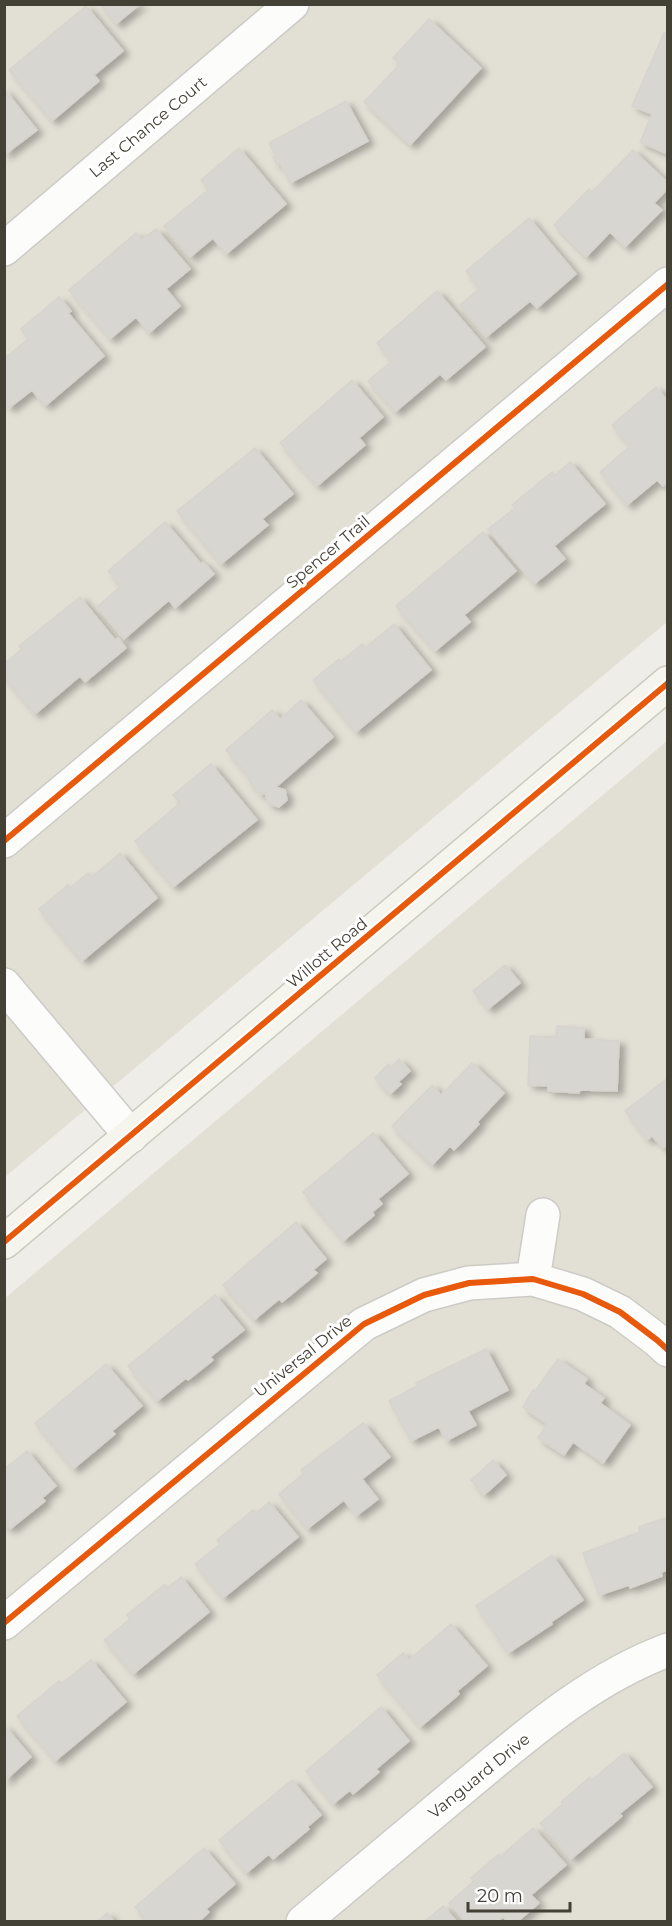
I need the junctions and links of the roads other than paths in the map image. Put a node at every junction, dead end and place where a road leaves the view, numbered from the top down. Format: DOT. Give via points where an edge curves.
graph roads {
  1 [pos="292,4"];
  2 [pos="4,249"];
  3 [pos="668,284"];
  4 [pos="668,683"];
  5 [pos="4,840"];
  6 [pos="4,985"];
  7 [pos="132,1136"];
  8 [pos="543,1215"];
  9 [pos="4,1242"];
  10 [pos="533,1279"];
  11 [pos="668,1350"];
  12 [pos="4,1623"];
  13 [pos="668,1650"];
  14 [pos="303,1922"];
  1 -- 2 [label="street, Last Chance Court"];
  3 -- 5 [label="street, Spencer Trail"];
  4 -- 7 [label="main road, Willott Road"];
  6 -- 7 [label="street"];
  7 -- 9 [label="main road, Willott Road"];
  8 -- 10 [label="street"];
  10 -- 11 [label="street, Universal Drive" via="583,1294 620,1312"];
  10 -- 12 [label="street, Universal Drive" via="469,1283 424,1295 364,1324"];
  13 -- 14 [label="street, Vanguard Drive" via="586,1691 516,1744"];
}
